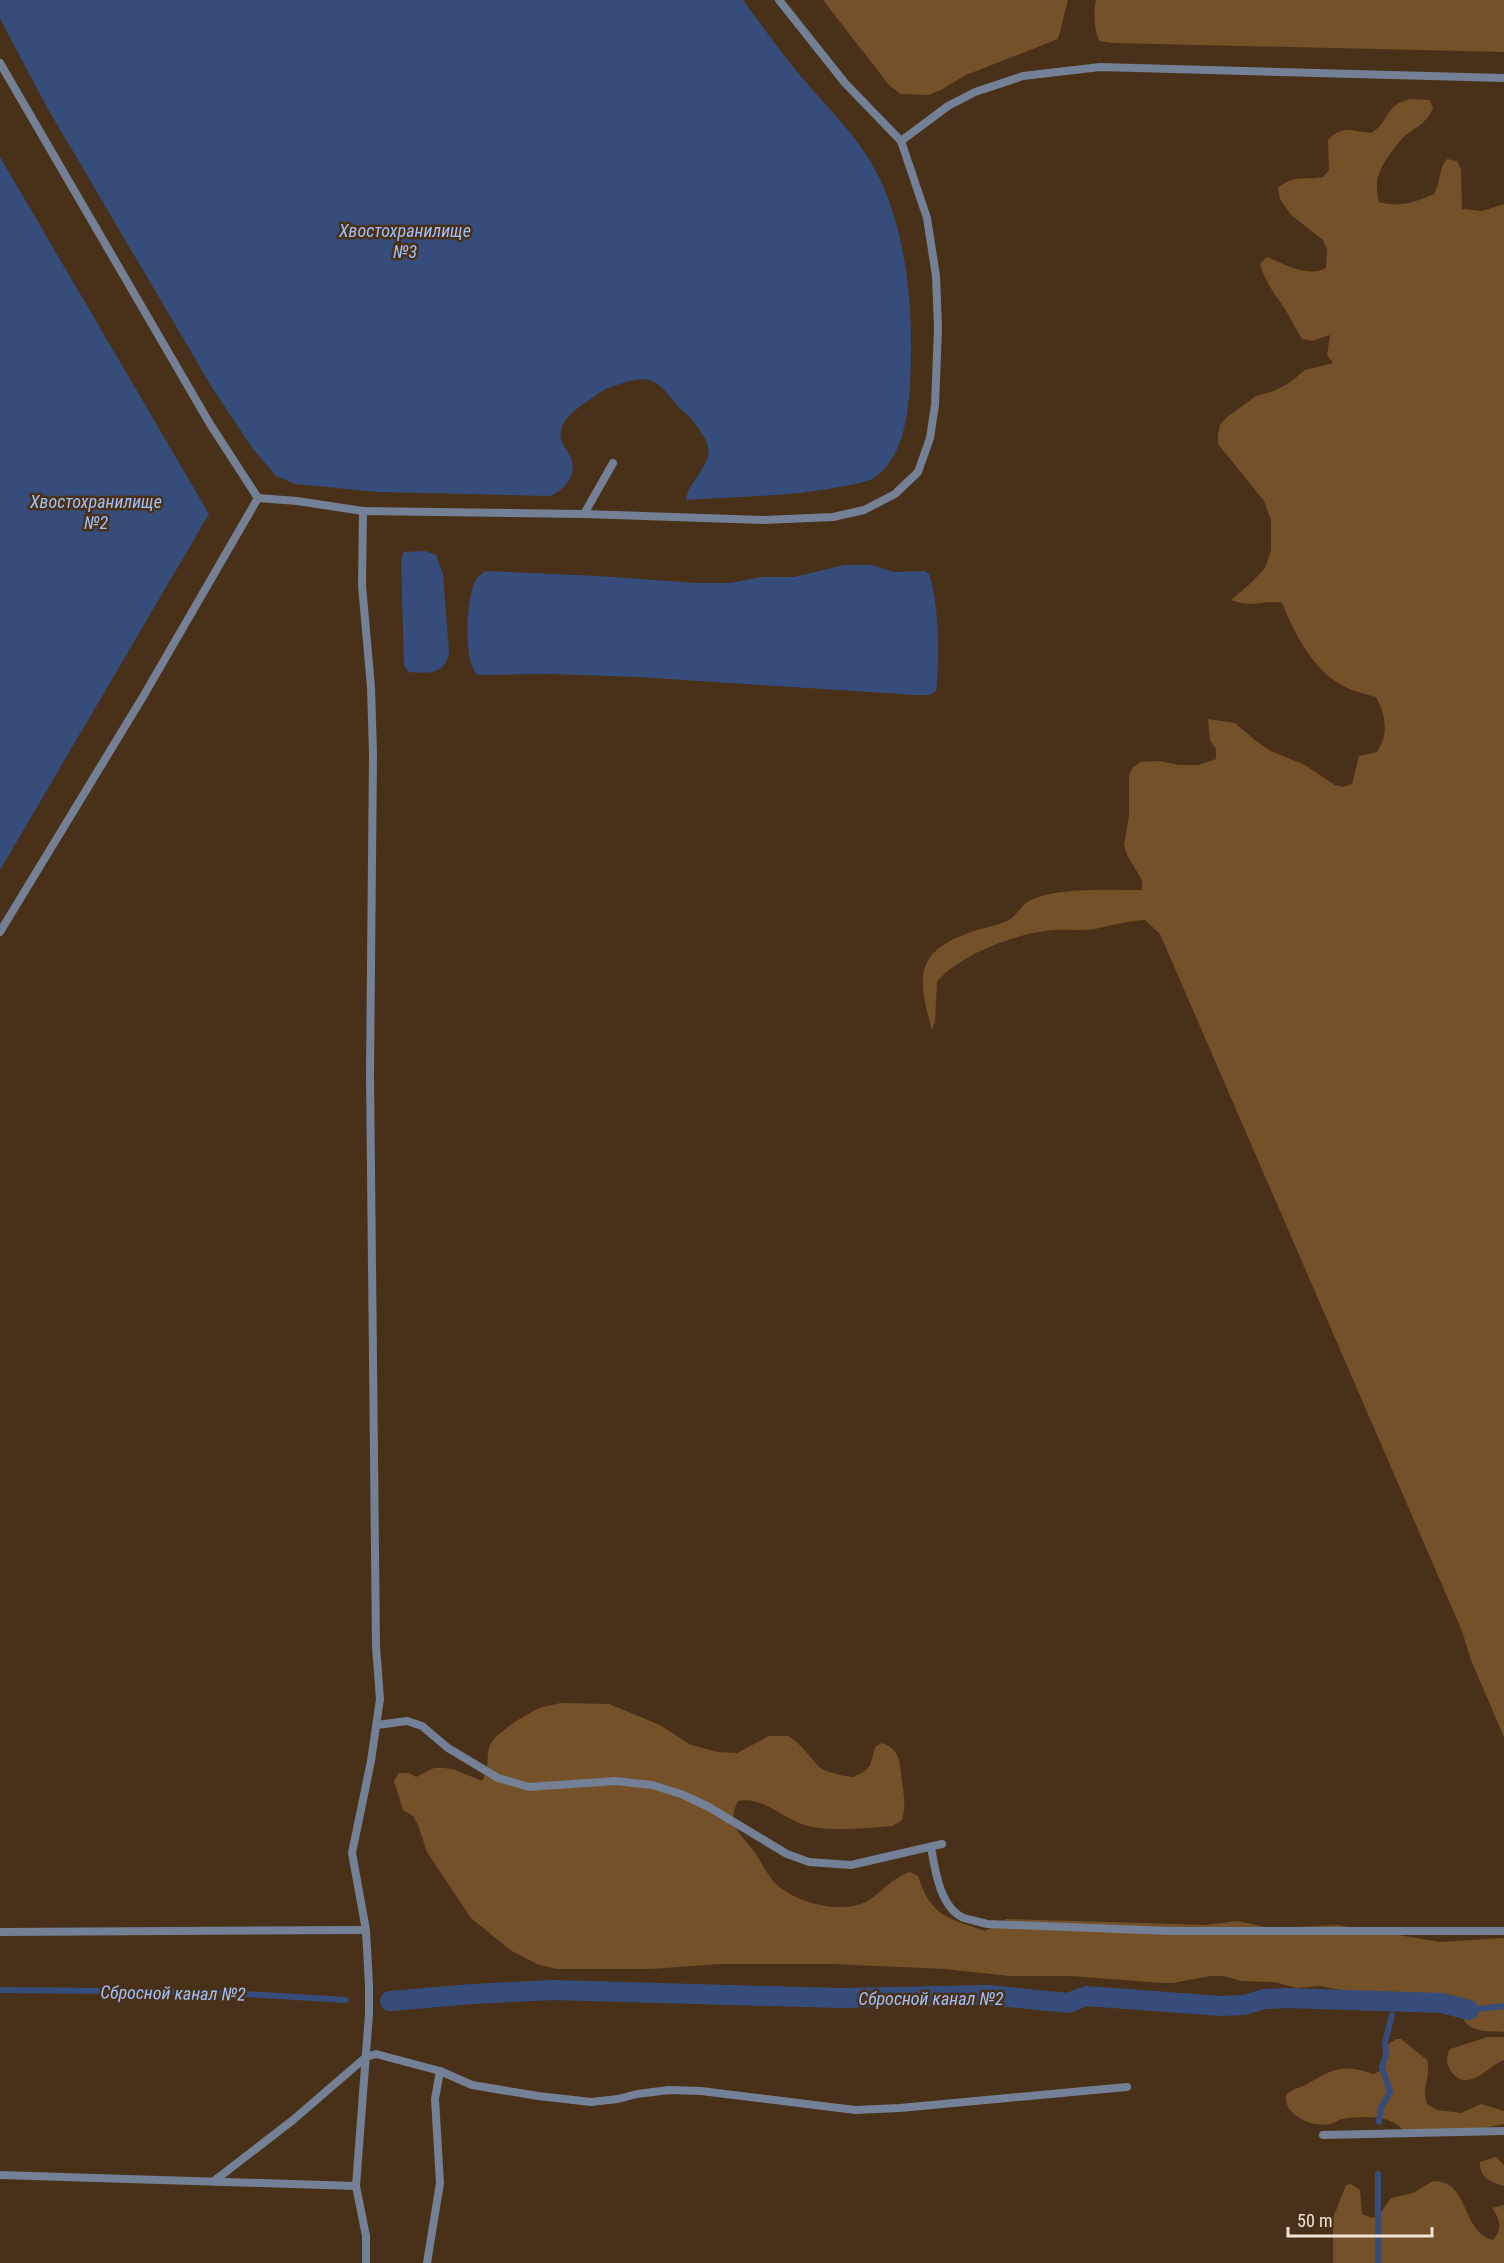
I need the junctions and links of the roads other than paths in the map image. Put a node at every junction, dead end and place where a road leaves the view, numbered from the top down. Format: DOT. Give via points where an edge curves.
graph roads {
  1 [pos="779,0"];
  2 [pos="0,63"];
  3 [pos="1504,78"];
  4 [pos="901,141"];
  5 [pos="614,463"];
  6 [pos="258,498"];
  7 [pos="363,512"];
  8 [pos="584,514"];
  9 [pos="0,932"];
  10 [pos="377,1725"];
  11 [pos="942,1844"];
  12 [pos="931,1847"];
  13 [pos="366,1930"];
  14 [pos="1504,1931"];
  15 [pos="0,1932"];
  16 [pos="366,2057"];
  17 [pos="440,2071"];
  18 [pos="1127,2087"];
  19 [pos="1504,2131"];
  20 [pos="1323,2135"];
  21 [pos="0,2175"];
  22 [pos="214,2181"];
  23 [pos="356,2186"];
  24 [pos="366,2263"];
  25 [pos="427,2263"];
  1 -- 4 [label="lane" via="845,82"];
  2 -- 6 [label="lane" via="210,424"];
  3 -- 4 [label="lane" via="1100,67 1023,76 975,92 948,106"];
  4 -- 8 [label="lane" via="927,218 936,276 935,405 930,438 918,472 896,494 864,510 833,517 763,520"];
  5 -- 8 [label="lane"];
  6 -- 7 [label="lane"];
  6 -- 9 [label="lane"];
  7 -- 8 [label="lane"];
  7 -- 10 [label="lane" via="362,585 371,687 373,786 370,1074 376,1646 380,1699"];
  10 -- 12 [label="lane" via="407,1721 422,1726 448,1748 498,1778 529,1786 615,1781 672,1791 708,1806 787,1854 809,1862 851,1865"];
  10 -- 13 [label="lane" via="352,1853"];
  11 -- 12 [label="lane"];
  12 -- 14 [label="lane" via="934,1867 951,1908 962,1917 987,1924 1169,1931"];
  13 -- 15 [label="lane"];
  13 -- 16 [label="lane"];
  16 -- 17 [label="lane" via="376,2054"];
  16 -- 22 [label="lane"];
  16 -- 23 [label="lane"];
  17 -- 18 [label="lane" via="472,2085 591,2102 669,2090 855,2110"];
  17 -- 25 [label="lane" via="435,2099 440,2183"];
  19 -- 20 [label="lane"];
  21 -- 22 [label="lane"];
  22 -- 23 [label="lane"];
  23 -- 24 [label="lane" via="366,2236"];
}
